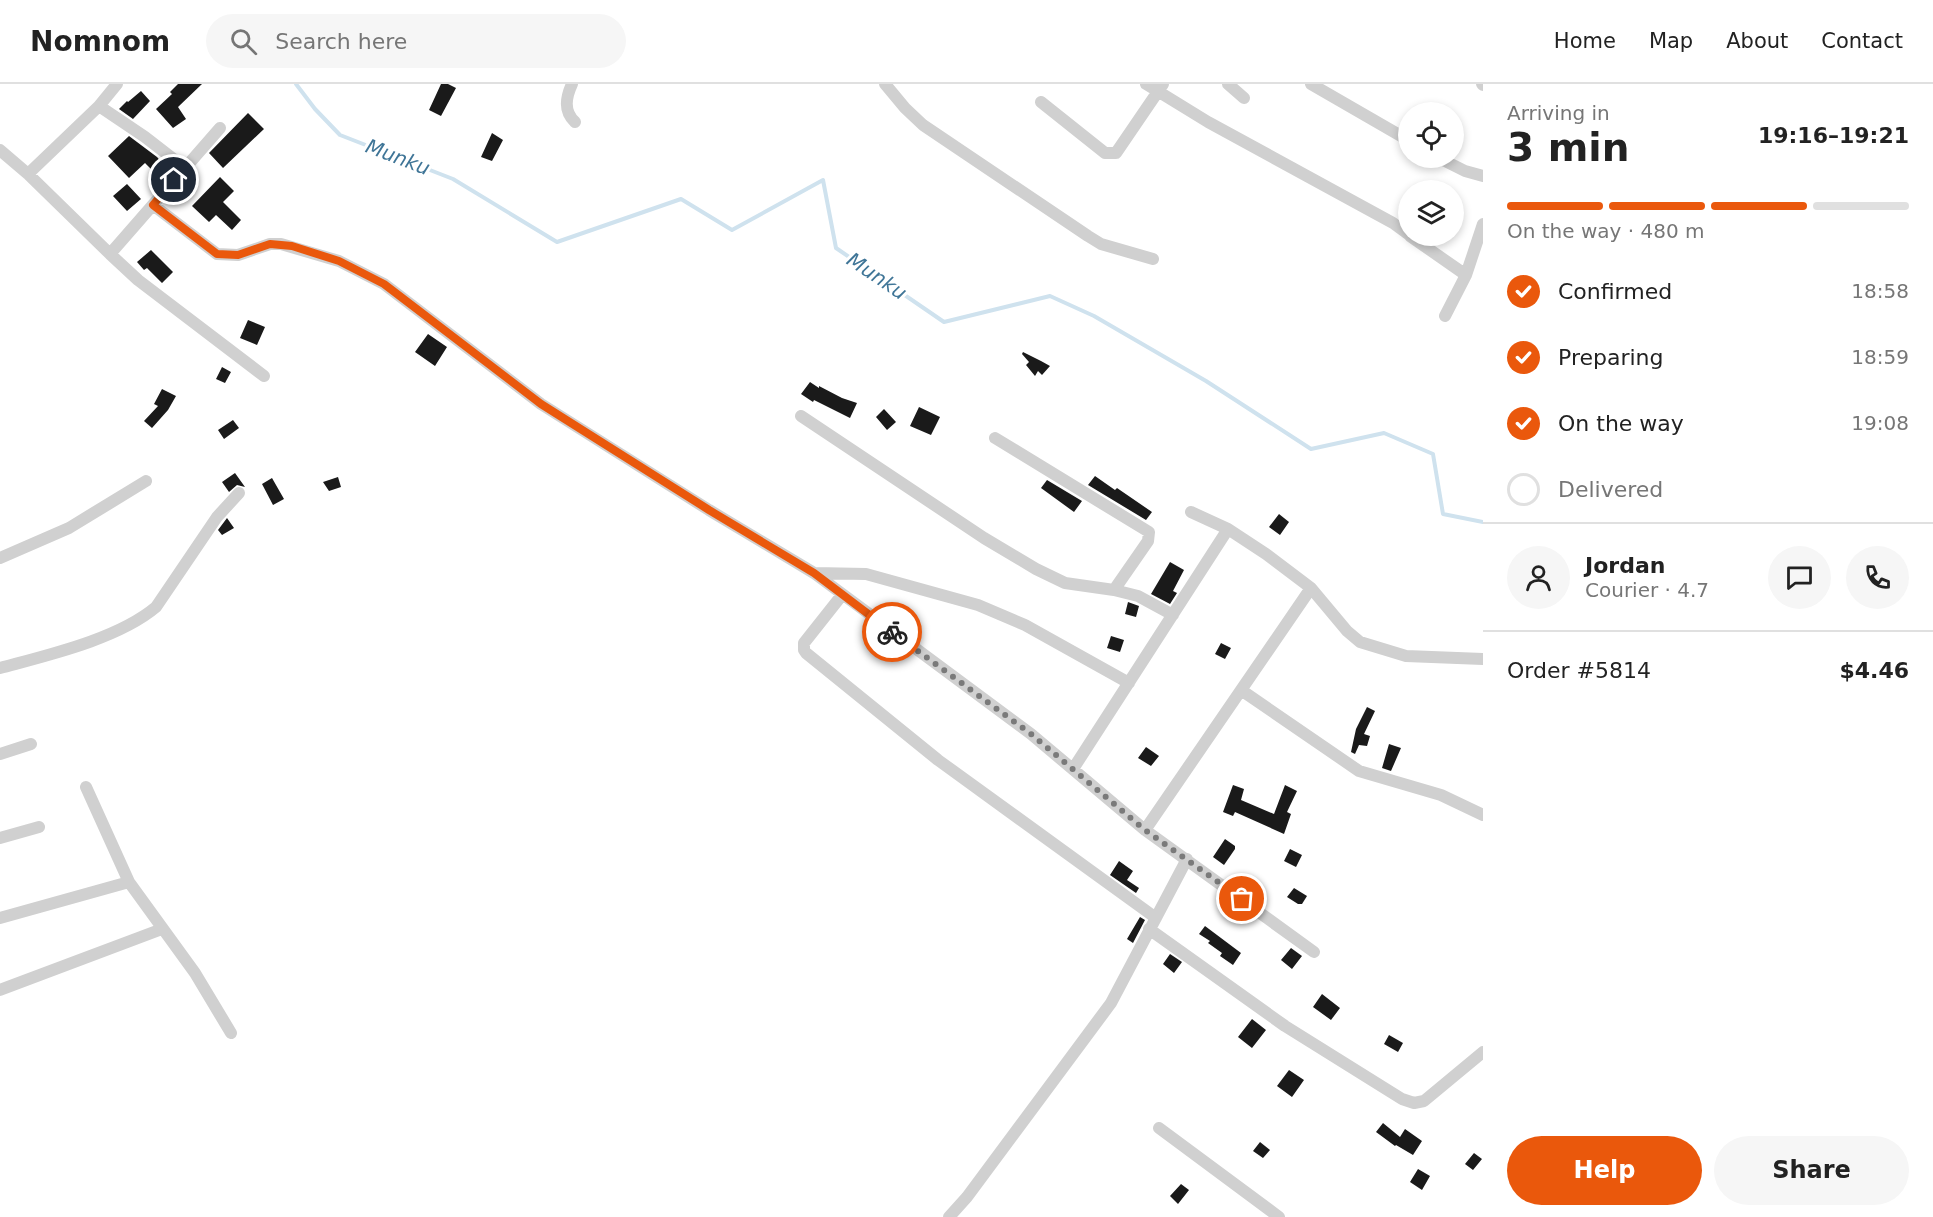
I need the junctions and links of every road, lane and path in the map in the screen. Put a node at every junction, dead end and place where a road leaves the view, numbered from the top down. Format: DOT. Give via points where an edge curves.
graph roads {
  1 [pos="117,84"];
  2 [pos="571,84"];
  3 [pos="885,84"];
  4 [pos="1146,84"];
  5 [pos="1228,84"];
  6 [pos="1311,84"];
  7 [pos="1161,88"];
  8 [pos="1244,98"];
  9 [pos="1041,102"];
  10 [pos="99,106"];
  11 [pos="575,122"];
  12 [pos="220,128"];
  13 [pos="1398,134"];
  14 [pos="0,150"];
  15 [pos="185,168"];
  16 [pos="1459,168"];
  17 [pos="28,174"];
  18 [pos="1483,176"];
  19 [pos="153,205"];
  20 [pos="1483,224"];
  21 [pos="1398,227"];
  22 [pos="1425,246"];
  23 [pos="110,254"];
  24 [pos="1153,259"];
  25 [pos="1466,275"];
  26 [pos="1445,316"];
  27 [pos="264,376"];
  28 [pos="801,416"];
  29 [pos="995,438"];
  30 [pos="146,481"];
  31 [pos="239,493"];
  32 [pos="1191,512"];
  33 [pos="1228,530"];
  34 [pos="0,558"];
  35 [pos="814,573"];
  36 [pos="1311,588"];
  37 [pos="1114,590"];
  38 [pos="842,595"];
  39 [pos="1173,615"];
  40 [pos="1483,658"];
  41 [pos="0,668"];
  42 [pos="1129,683"];
  43 [pos="1241,690"];
  44 [pos="31,744"];
  45 [pos="0,754"];
  46 [pos="1073,769"];
  47 [pos="86,787"];
  48 [pos="1483,815"];
  49 [pos="39,827"];
  50 [pos="1145,830"];
  51 [pos="0,838"];
  52 [pos="1187,859"];
  53 [pos="129,882"];
  54 [pos="0,918"];
  55 [pos="1153,924"];
  56 [pos="162,929"];
  57 [pos="1314,952"];
  58 [pos="0,990"];
  59 [pos="231,1033"];
  60 [pos="1483,1052"];
  61 [pos="1159,1128"];
  62 [pos="949,1217"];
  63 [pos="1279,1217"];
  1 -- 10 [label="street"];
  2 -- 11 [label="street" via="566,103"];
  3 -- 24 [label="street" via="923,125 1088,236 1101,244"];
  4 -- 7 [label="street"];
  5 -- 8 [label="street"];
  6 -- 13 [label="street"];
  7 -- 9 [label="street" via="1116,153 1111,154"];
  7 -- 21 [label="street" via="1208,122"];
  10 -- 15 [label="street"];
  10 -- 17 [label="street"];
  12 -- 15 [label="street"];
  14 -- 17 [label="street"];
  15 -- 19 [label="street"];
  16 -- 18 [label="street"];
  17 -- 23 [label="street"];
  19 -- 23 [label="street"];
  19 -- 35 [label="street" via="217,254 238,255 270,244 292,246 339,261 384,284 541,404"];
  20 -- 25 [label="street"];
  22 -- 25 [label="street"];
  23 -- 27 [label="street"];
  25 -- 26 [label="street"];
  28 -- 37 [label="street" via="1036,569 1065,583"];
  29 -- 37 [label="street" via="1149,532 1148,541"];
  30 -- 34 [label="street" via="69,528"];
  31 -- 41 [label="street" via="144,617 69,649"];
  32 -- 33 [label="street"];
  33 -- 36 [label="street"];
  33 -- 39 [label="street"];
  35 -- 38 [label="street"];
  35 -- 42 [label="street" via="866,574 978,605 1025,625"];
  36 -- 40 [label="street" via="1360,642 1406,656"];
  36 -- 43 [label="street"];
  37 -- 39 [label="street"];
  38 -- 46 [label="street"];
  38 -- 55 [label="street" via="804,643 806,653 938,760"];
  39 -- 42 [label="street"];
  42 -- 46 [label="street"];
  43 -- 48 [label="street" via="1359,771 1442,795"];
  43 -- 50 [label="street"];
  44 -- 45 [label="street"];
  46 -- 50 [label="street"];
  47 -- 53 [label="street"];
  49 -- 51 [label="street"];
  50 -- 52 [label="street"];
  52 -- 55 [label="street"];
  52 -- 57 [label="street"];
  53 -- 54 [label="street"];
  53 -- 56 [label="street"];
  55 -- 60 [label="street" via="1285,1026 1402,1099 1425,1101"];
  55 -- 62 [label="street" via="1111,1003"];
  56 -- 58 [label="street"];
  56 -- 59 [label="street" via="195,973"];
  61 -- 63 [label="street"];
}
